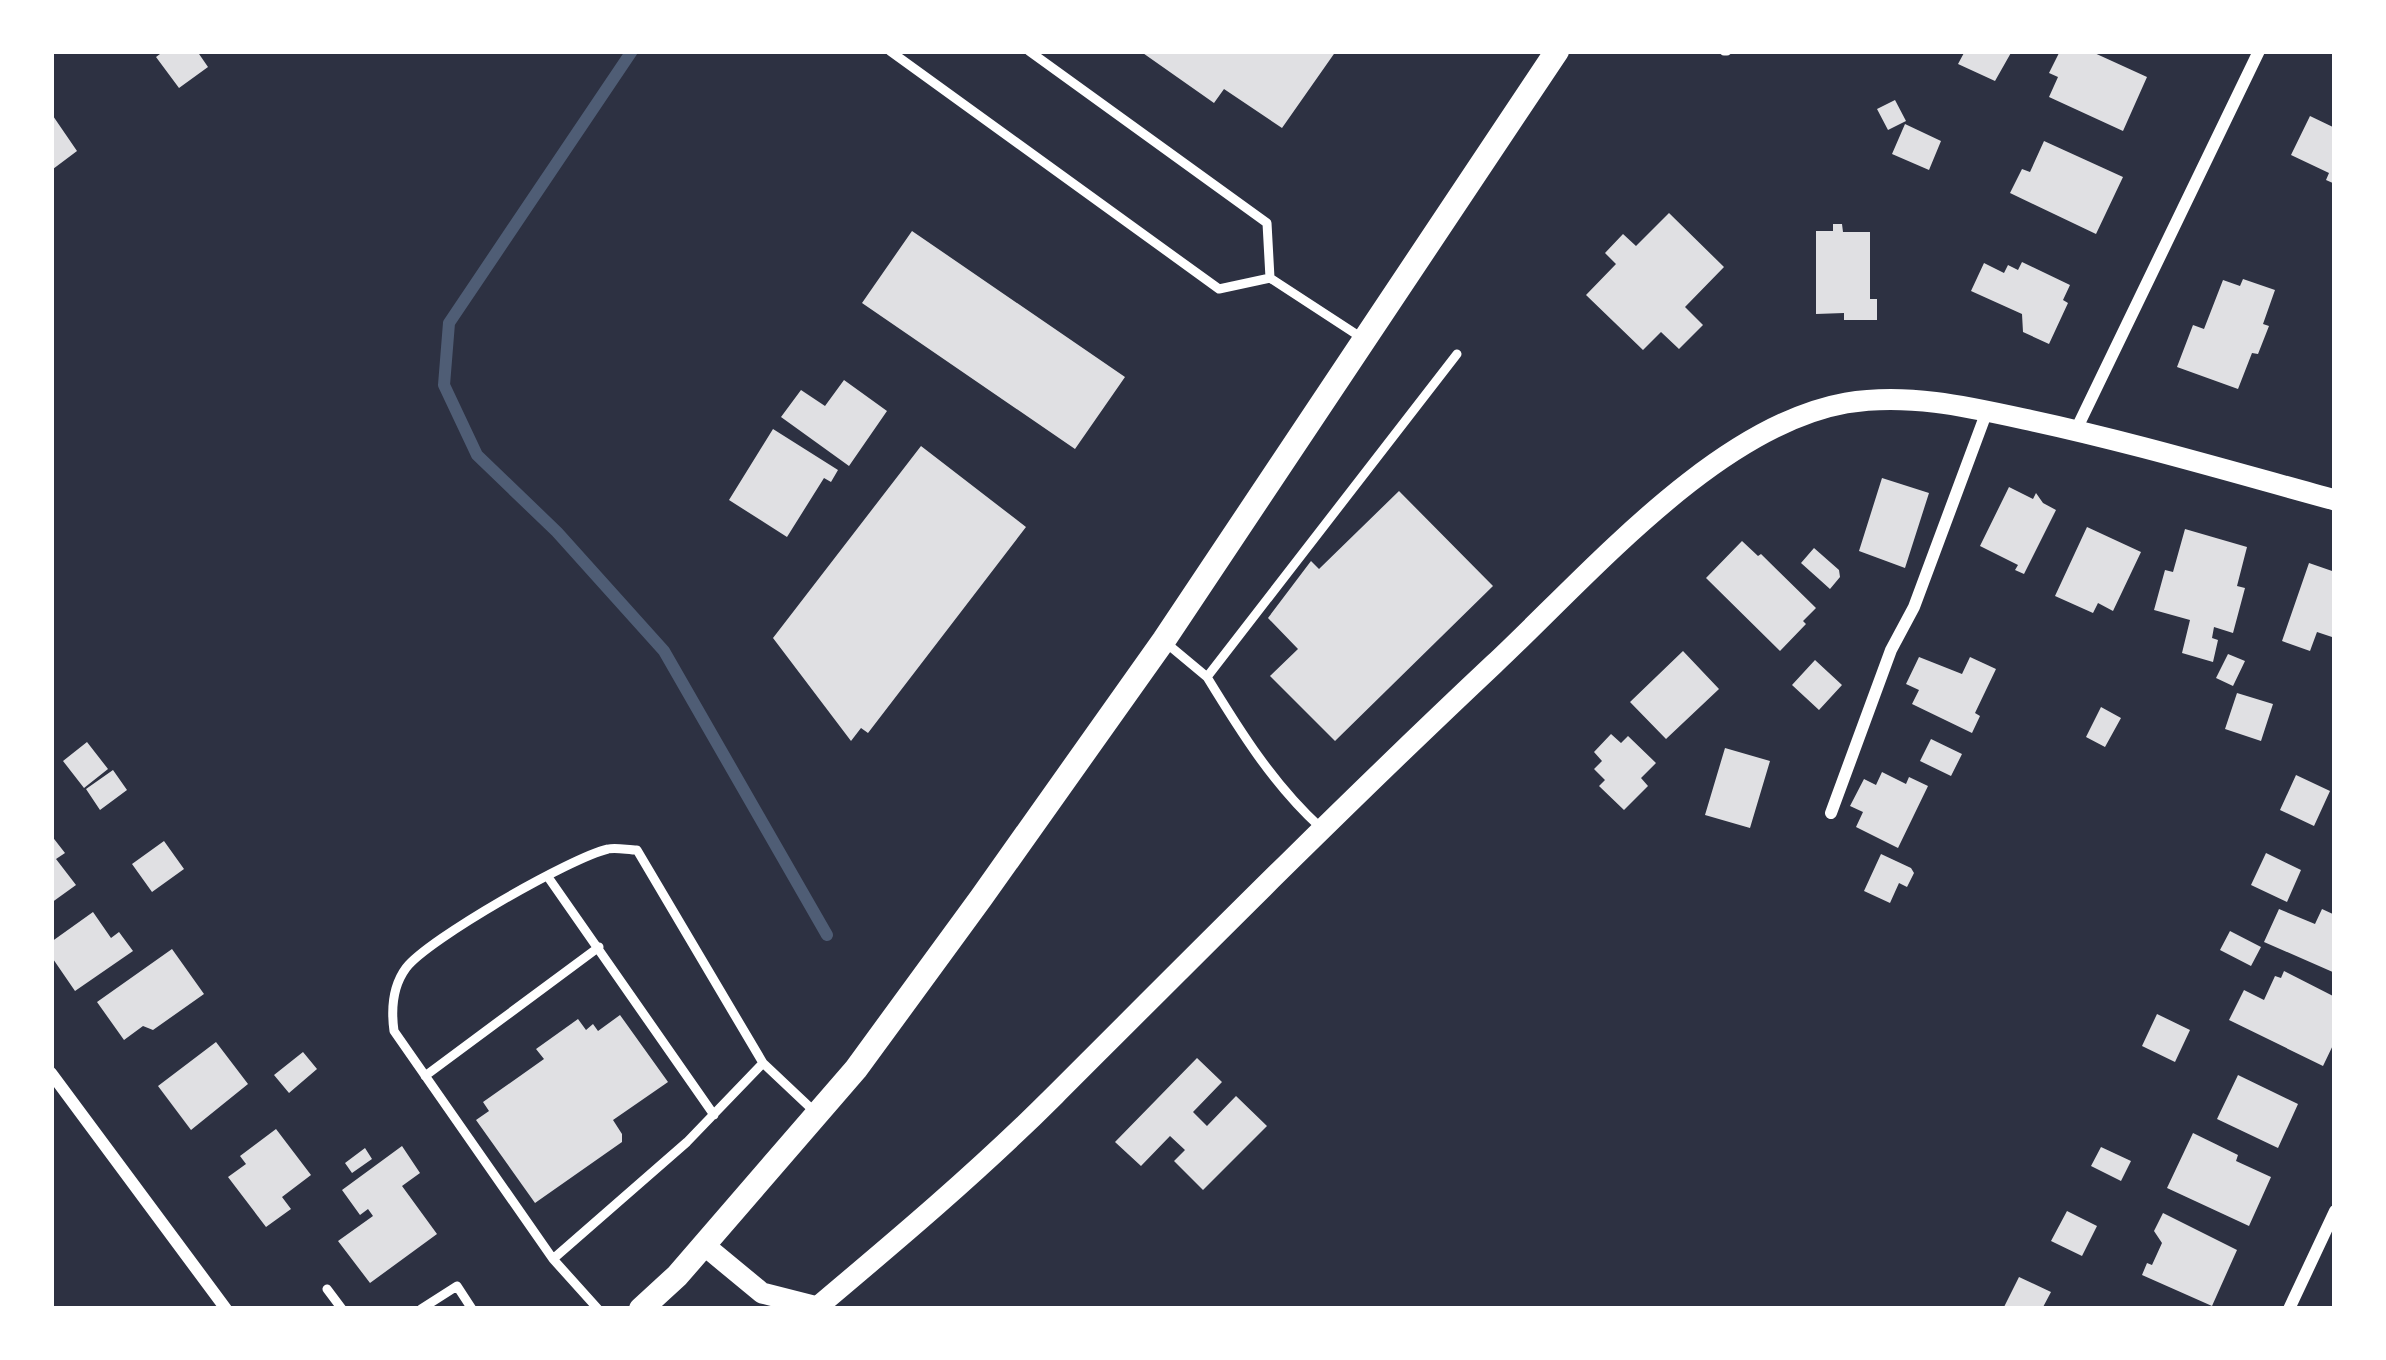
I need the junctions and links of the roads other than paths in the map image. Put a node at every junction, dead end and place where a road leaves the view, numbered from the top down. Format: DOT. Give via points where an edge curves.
graph roads {
  1 [pos="890,51"];
  2 [pos="1030,51"];
  3 [pos="1557,51"];
  4 [pos="2259,51"];
  5 [pos="1270,278"];
  6 [pos="1366,340"];
  7 [pos="1457,354"];
  8 [pos="1988,411"];
  9 [pos="2076,430"];
  10 [pos="2335,500"];
  11 [pos="1164,640"];
  12 [pos="1207,677"];
  13 [pos="1831,813"];
  14 [pos="1320,827"];
  15 [pos="548,877"];
  16 [pos="599,947"];
  17 [pos="763,1063"];
  18 [pos="51,1073"];
  19 [pos="425,1076"];
  20 [pos="817,1114"];
  21 [pos="714,1115"];
  22 [pos="2335,1210"];
  23 [pos="704,1245"];
  24 [pos="553,1259"];
  25 [pos="327,1289"];
  26 [pos="816,1308"];
  27 [pos="226,1309"];
  28 [pos="342,1309"];
  29 [pos="421,1309"];
  30 [pos="472,1309"];
  31 [pos="598,1309"];
  32 [pos="641,1309"];
  33 [pos="2289,1309"];
  1 -- 5 [label="lane" via="1220,289"];
  2 -- 5 [label="lane" via="1268,223"];
  3 -- 6 [label="main road"];
  4 -- 9 [label="street"];
  5 -- 6 [label="lane"];
  6 -- 11 [label="main road"];
  7 -- 12 [label="lane"];
  8 -- 9 [label="street"];
  8 -- 13 [label="street"];
  8 -- 14 [label="street" via="1886,399 1845,404 1766,430 1727,454 1642,523"];
  9 -- 10 [label="street"];
  11 -- 12 [label="lane"];
  11 -- 20 [label="main road"];
  12 -- 14 [label="lane" via="1244,739"];
  14 -- 26 [label="street" via="1050,1100"];
  15 -- 16 [label="lane"];
  15 -- 17 [label="lane" via="609,849 637,850"];
  15 -- 19 [label="lane" via="440,936 405,969 391,1006 394,1030"];
  16 -- 19 [label="lane"];
  16 -- 21 [label="lane"];
  17 -- 20 [label="lane"];
  17 -- 21 [label="lane"];
  18 -- 27 [label="street"];
  19 -- 24 [label="lane"];
  20 -- 23 [label="main road"];
  21 -- 24 [label="lane"];
  22 -- 33 [label="street"];
  23 -- 26 [label="street" via="762,1293"];
  23 -- 32 [label="main road"];
  24 -- 31 [label="lane"];
  25 -- 28 [label="lane"];
  29 -- 30 [label="lane" via="457,1286"];
}
